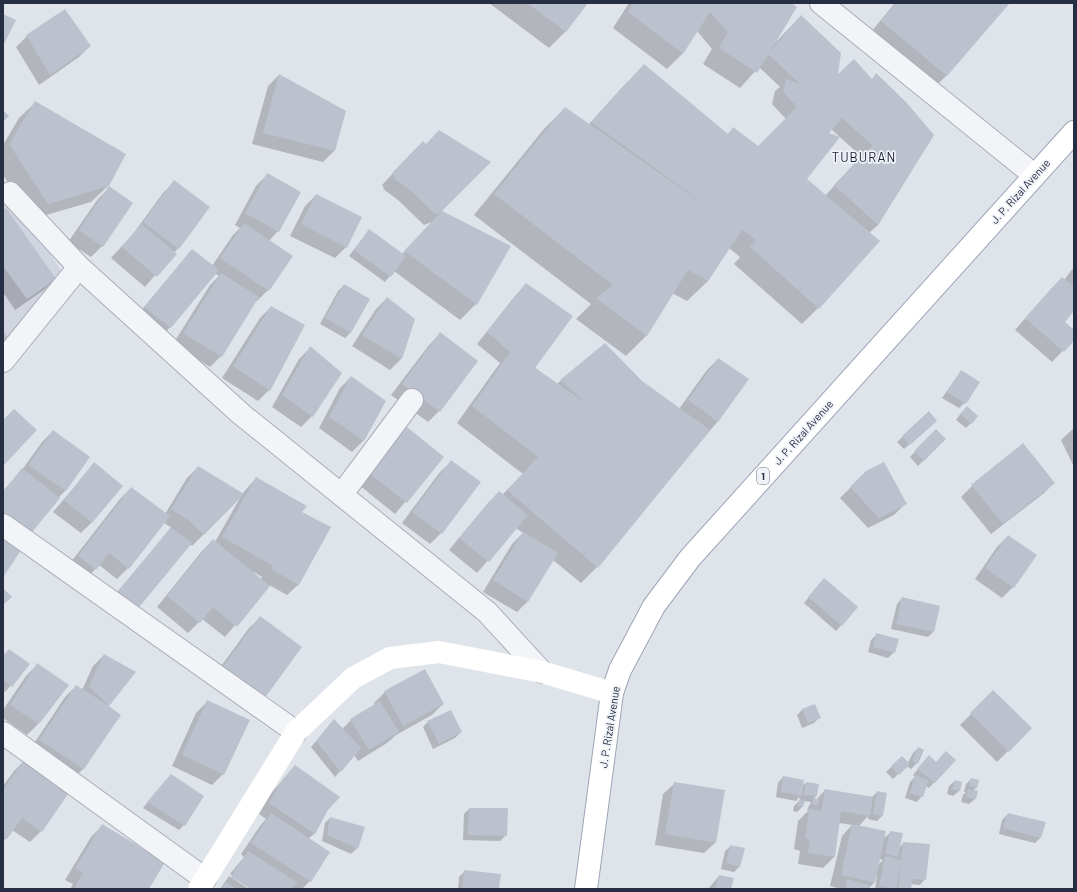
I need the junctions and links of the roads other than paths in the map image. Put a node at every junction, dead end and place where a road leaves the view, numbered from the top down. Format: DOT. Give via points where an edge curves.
graph roads {
  1 [pos="821,3"];
  2 [pos="1074,132"];
  3 [pos="1034,175"];
  4 [pos="10,193"];
  5 [pos="78,267"];
  6 [pos="3,361"];
  7 [pos="412,400"];
  8 [pos="342,494"];
  9 [pos="3,525"];
  10 [pos="542,672"];
  11 [pos="612,693"];
  12 [pos="296,732"];
  13 [pos="3,733"];
  14 [pos="202,884"];
  15 [pos="586,889"];
  1 -- 3 [label="street"];
  2 -- 3 [label="main road, J. P. Rizal Avenue / 1"];
  3 -- 11 [label="main road, J. P. Rizal Avenue / 1" via="690,558 654,606 620,670"];
  4 -- 5 [label="street"];
  5 -- 6 [label="street"];
  5 -- 8 [label="street" via="241,414"];
  7 -- 8 [label="street"];
  8 -- 10 [label="street" via="487,612"];
  9 -- 12 [label="street"];
  10 -- 11 [label="main road"];
  10 -- 12 [label="main road" via="439,652 390,658 353,678"];
  11 -- 15 [label="main road, J. P. Rizal Avenue / 1"];
  12 -- 14 [label="main road"];
  13 -- 14 [label="street"];
}
